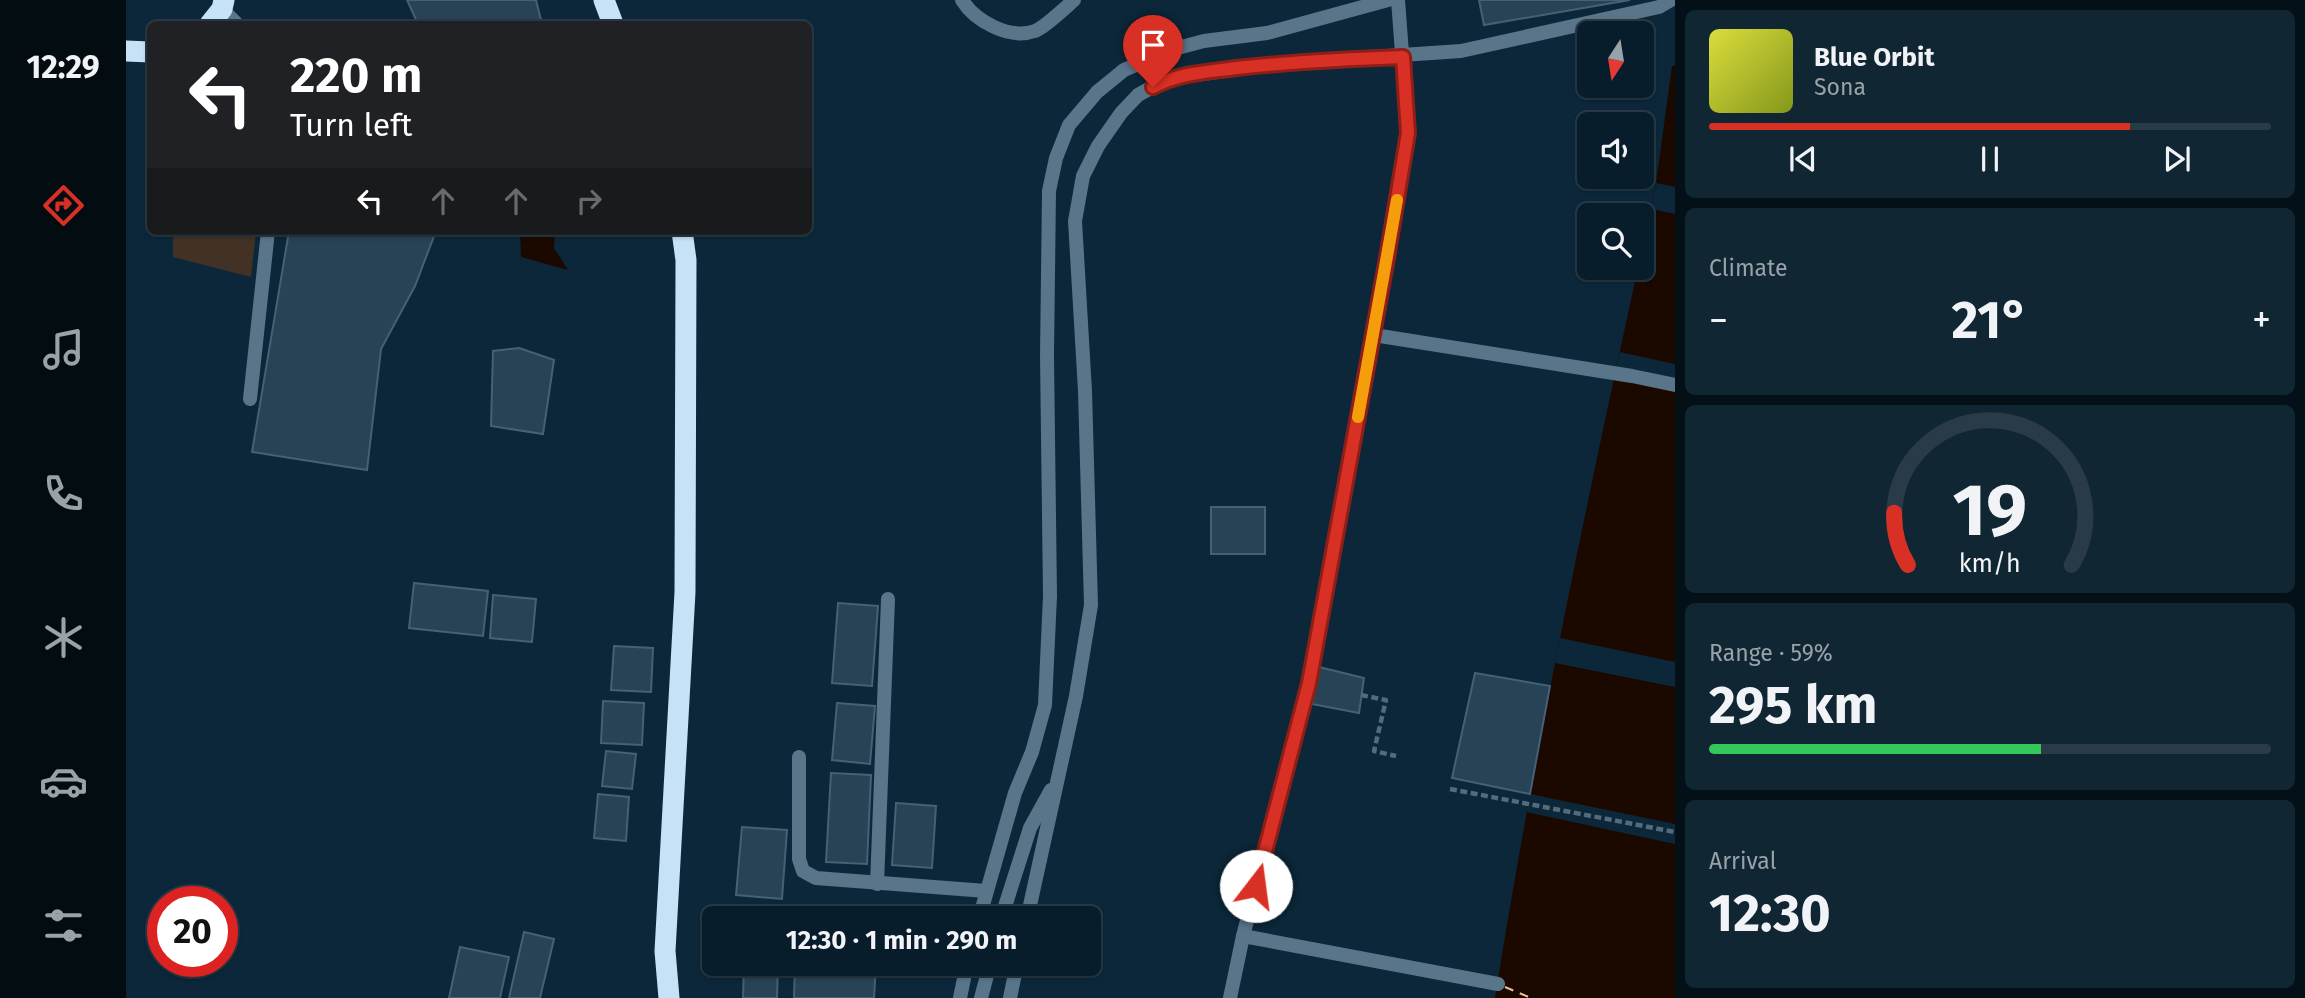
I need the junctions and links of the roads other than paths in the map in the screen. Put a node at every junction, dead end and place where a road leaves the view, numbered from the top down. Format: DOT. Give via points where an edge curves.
graph roads {
  1 [pos="604,0"];
  2 [pos="962,0"];
  3 [pos="1074,0"];
  4 [pos="1388,0"];
  5 [pos="1398,0"];
  6 [pos="1671,0"];
  7 [pos="612,21"];
  8 [pos="126,51"];
  9 [pos="147,51"];
  10 [pos="1403,57"];
  11 [pos="268,235"];
  12 [pos="682,235"];
  13 [pos="1374,335"];
  14 [pos="1675,385"];
  15 [pos="250,399"];
  16 [pos="888,599"];
  17 [pos="799,757"];
  18 [pos="1058,777"];
  19 [pos="877,884"];
  20 [pos="986,891"];
  21 [pos="982,906"];
  22 [pos="1005,906"];
  23 [pos="1030,906"];
  24 [pos="1243,936"];
  25 [pos="965,976"];
  26 [pos="987,976"];
  27 [pos="1015,976"];
  28 [pos="1498,984"];
  29 [pos="669,998"];
  30 [pos="960,998"];
  31 [pos="981,998"];
  32 [pos="1010,998"];
  33 [pos="1230,998"];
  1 -- 7 [label="highway"];
  2 -- 3 [label="street" via="982,20 1006,31 1035,31"];
  4 -- 20 [label="street" via="1267,33 1170,50 1124,70 1097,92 1069,125 1049,191 1051,596 1045,705"];
  5 -- 10 [label="street"];
  6 -- 10 [label="street" via="1659,8 1461,51"];
  8 -- 9 [label="highway"];
  10 -- 13 [label="street" via="1408,133"];
  10 -- 18 [label="street" via="1283,63 1167,79 1138,95 1121,113 1083,176 1076,221 1091,605"];
  11 -- 15 [label="street"];
  12 -- 29 [label="highway" via="685,592 665,951"];
  13 -- 14 [label="street"];
  13 -- 24 [label="street" via="1309,683"];
  16 -- 19 [label="street"];
  17 -- 19 [label="street" via="799,859 803,871 816,878"];
  18 -- 22 [label="street" via="1030,828"];
  18 -- 23 [label="street"];
  19 -- 20 [label="street"];
  20 -- 21 [label="street"];
  24 -- 28 [label="street"];
  24 -- 33 [label="street"];
  25 -- 30 [label="street"];
  26 -- 31 [label="street"];
  27 -- 32 [label="street"];
}
